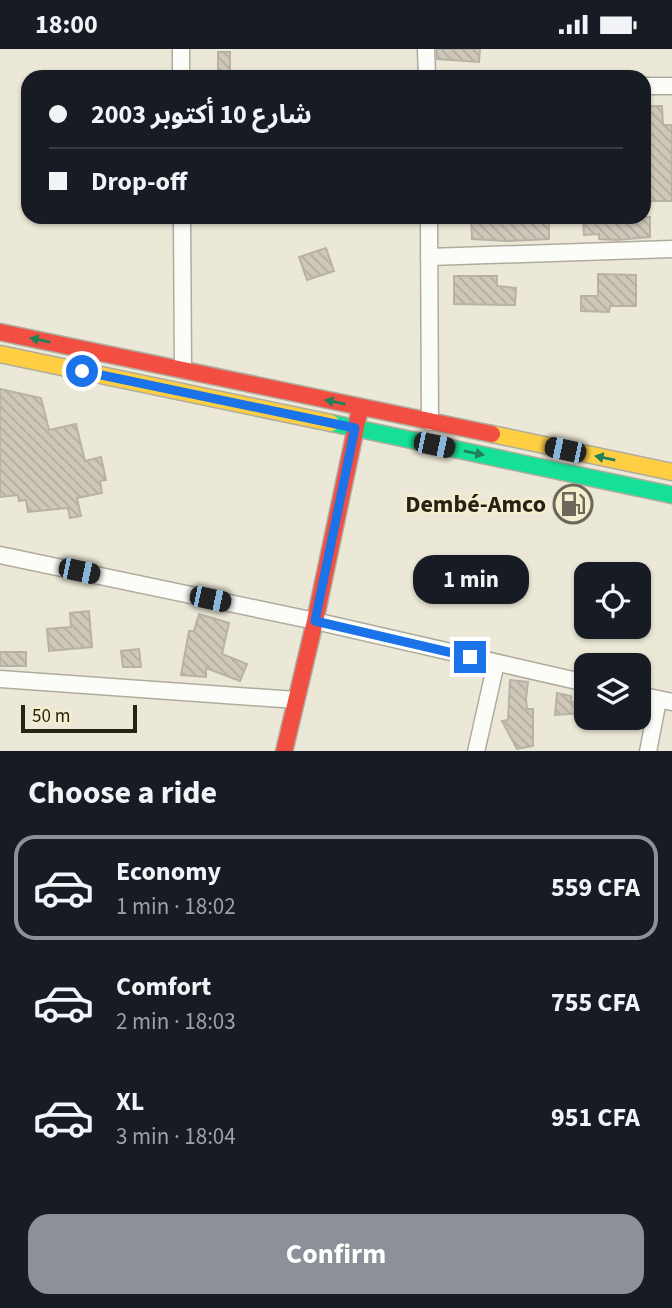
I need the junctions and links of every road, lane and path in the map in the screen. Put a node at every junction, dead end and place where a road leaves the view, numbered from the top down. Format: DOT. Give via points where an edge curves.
graph roads {
  1 [pos="181,49"];
  2 [pos="426,49"];
  3 [pos="181,70"];
  4 [pos="427,70"];
  5 [pos="651,86"];
  6 [pos="672,86"];
  7 [pos="182,224"];
  8 [pos="429,224"];
  9 [pos="672,249"];
  10 [pos="429,257"];
  11 [pos="0,332"];
  12 [pos="0,354"];
  13 [pos="183,370"];
  14 [pos="360,407"];
  15 [pos="430,422"];
  16 [pos="355,428"];
  17 [pos="672,472"];
  18 [pos="672,495"];
  19 [pos="0,555"];
  20 [pos="315,621"];
  21 [pos="496,663"];
  22 [pos="0,679"];
  23 [pos="574,680"];
  24 [pos="296,700"];
  25 [pos="665,701"];
  26 [pos="284,751"];
  27 [pos="476,751"];
  28 [pos="648,751"];
  1 -- 3 [label="street"];
  2 -- 4 [label="street"];
  5 -- 6 [label="street"];
  7 -- 13 [label="street"];
  8 -- 10 [label="street"];
  9 -- 10 [label="street"];
  10 -- 15 [label="street"];
  13 -- 11 [label="main road, one-way"];
  12 -- 16 [label="main road"];
  14 -- 13 [label="main road, one-way"];
  14 -- 15 [label="main road"];
  14 -- 16 [label="main road"];
  17 -- 15 [label="main road, one-way"];
  16 -- 18 [label="main road, one-way"];
  16 -- 20 [label="main road"];
  19 -- 20 [label="street"];
  20 -- 21 [label="street"];
  20 -- 24 [label="main road"];
  21 -- 23 [label="street"];
  21 -- 27 [label="street"];
  22 -- 24 [label="street"];
  24 -- 26 [label="main road"];
  25 -- 28 [label="street"];
}
